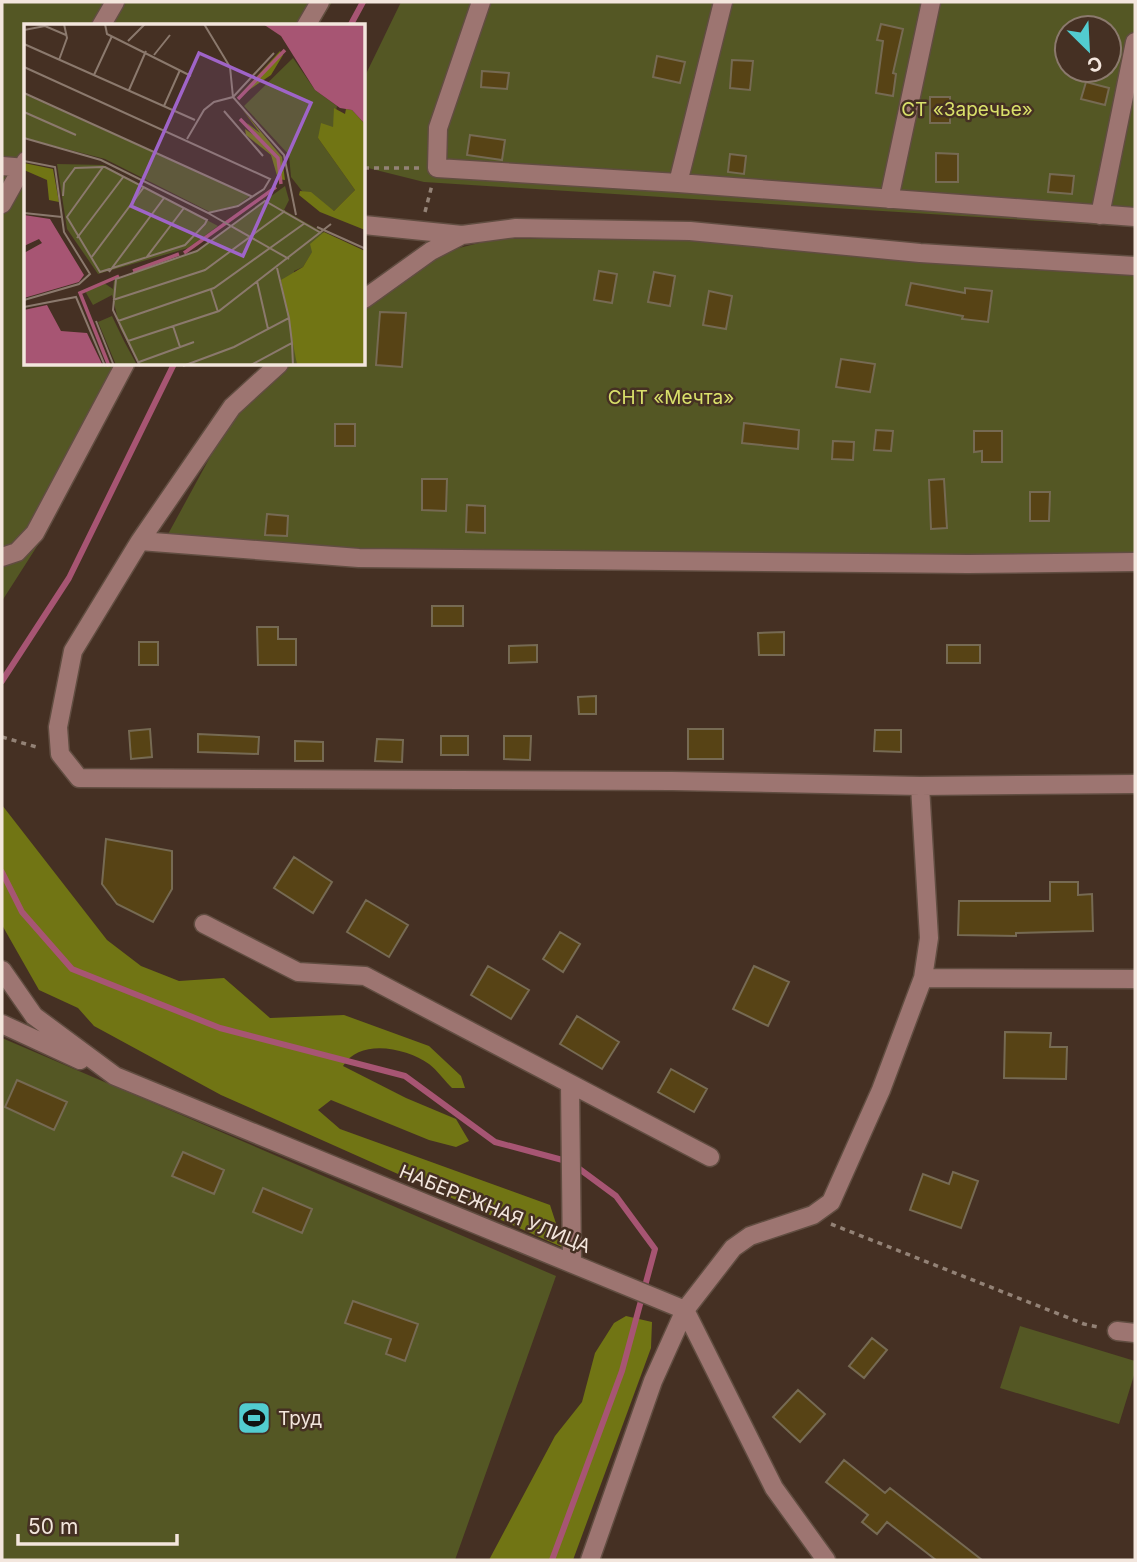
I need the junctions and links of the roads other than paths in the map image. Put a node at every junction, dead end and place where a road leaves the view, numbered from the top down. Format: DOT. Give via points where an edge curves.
graph roads {
  1 [pos="115,2"];
  2 [pos="320,2"];
  3 [pos="481,2"];
  4 [pos="723,2"];
  5 [pos="931,2"];
  6 [pos="102,24"];
  7 [pos="307,24"];
  8 [pos="1135,43"];
  9 [pos="2,166"];
  10 [pos="24,166"];
  11 [pos="24,168"];
  12 [pos="678,183"];
  13 [pos="890,199"];
  14 [pos="2,204"];
  15 [pos="1100,215"];
  16 [pos="1135,217"];
  17 [pos="366,225"];
  18 [pos="462,235"];
  19 [pos="1135,266"];
  20 [pos="366,298"];
  21 [pos="124,366"];
  22 [pos="277,366"];
  23 [pos="140,541"];
  24 [pos="2,557"];
  25 [pos="1135,562"];
  26 [pos="1135,784"];
  27 [pos="920,786"];
  28 [pos="204,924"];
  29 [pos="2,970"];
  30 [pos="923,978"];
  31 [pos="1135,979"];
  32 [pos="2,1024"];
  33 [pos="115,1076"];
  34 [pos="570,1084"];
  35 [pos="710,1157"];
  36 [pos="572,1263"];
  37 [pos="685,1310"];
  38 [pos="590,1560"];
  39 [pos="826,1560"];
  1 -- 6 [label="street"];
  2 -- 7 [label="street"];
  3 -- 12 [label="street" via="438,128 437,168"];
  4 -- 12 [label="street"];
  5 -- 13 [label="street"];
  8 -- 15 [label="street"];
  9 -- 10 [label="street"];
  11 -- 14 [label="street"];
  12 -- 13 [label="street"];
  13 -- 15 [label="street"];
  15 -- 16 [label="street"];
  17 -- 18 [label="street"];
  18 -- 19 [label="street" via="516,228 691,231 920,253"];
  18 -- 20 [label="street" via="431,251"];
  21 -- 24 [label="street" via="35,533 17,552"];
  22 -- 23 [label="street" via="232,407"];
  23 -- 25 [label="street" via="359,558"];
  23 -- 27 [label="street" via="73,651 58,727 60,754 79,778"];
  26 -- 27 [label="street"];
  27 -- 30 [label="street" via="929,937"];
  28 -- 34 [label="street" via="298,972 365,976"];
  29 -- 33 [label="street, НАБЕРЕЖНАЯ УЛИЦА" via="34,1017"];
  30 -- 31 [label="street"];
  30 -- 37 [label="street" via="881,1090 831,1202 813,1215 750,1236 733,1248"];
  32 -- 33 [label="street"];
  33 -- 36 [label="street, НАБЕРЕЖНАЯ УЛИЦА" via="504,1244"];
  34 -- 35 [label="street"];
  34 -- 36 [label="street"];
  36 -- 37 [label="street, НАБЕРЕЖНАЯ УЛИЦА"];
  37 -- 38 [label="street" via="653,1381"];
  37 -- 39 [label="street" via="774,1488"];
}
